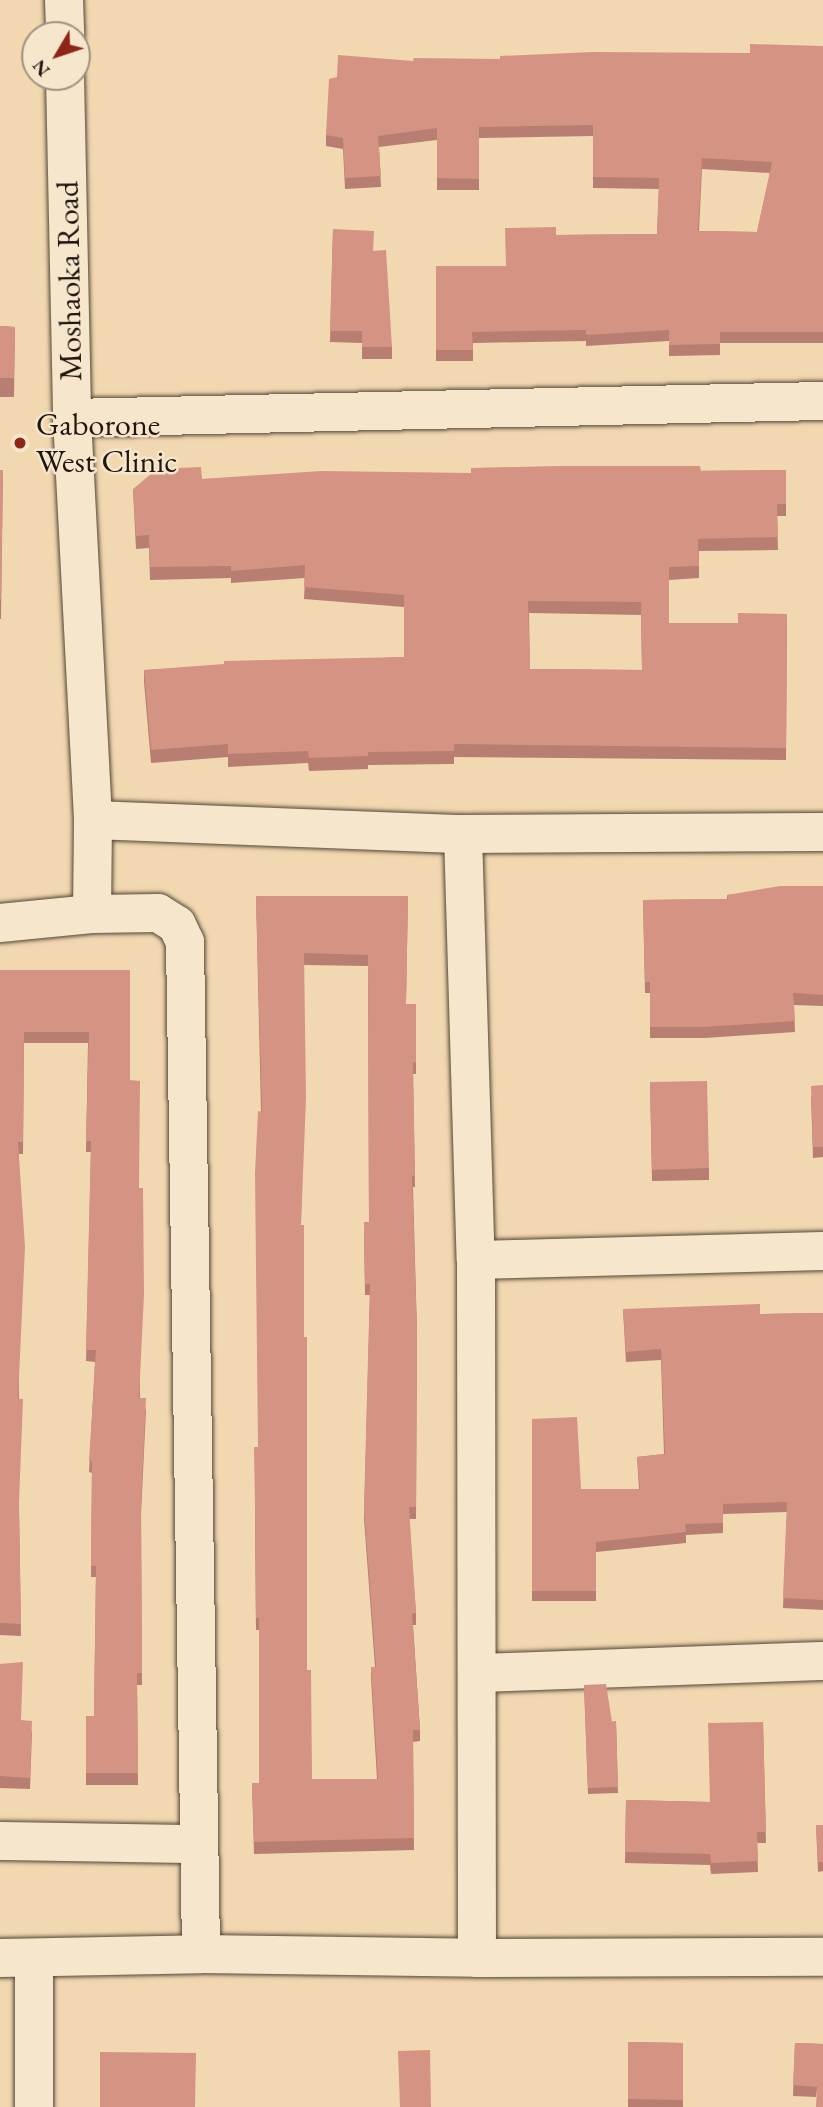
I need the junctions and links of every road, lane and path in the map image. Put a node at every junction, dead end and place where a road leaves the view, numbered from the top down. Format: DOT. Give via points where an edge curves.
graph roads {
  1 [pos="64,0"];
  2 [pos="65,21"];
  3 [pos="65,91"];
  4 [pos="823,401"];
  5 [pos="72,418"];
  6 [pos="93,820"];
  7 [pos="823,832"];
  8 [pos="463,834"];
  9 [pos="92,914"];
  10 [pos="0,923"];
  11 [pos="823,1251"];
  12 [pos="475,1260"];
  13 [pos="823,1661"];
  14 [pos="478,1673"];
  15 [pos="0,1841"];
  16 [pos="199,1844"];
  17 [pos="201,1954"];
  18 [pos="823,1957"];
  19 [pos="17,1958"];
  20 [pos="477,1958"];
  21 [pos="34,2107"];
  1 -- 2 [label="street"];
  3 -- 5 [label="street, Moshaoka Road"];
  4 -- 5 [label="street"];
  5 -- 6 [label="street, Moshaoka Road"];
  6 -- 8 [label="street"];
  6 -- 9 [label="street, Moshaoka Road"];
  7 -- 8 [label="street"];
  8 -- 12 [label="street"];
  9 -- 10 [label="street"];
  9 -- 16 [label="street" via="158,914 177,925 186,942"];
  11 -- 12 [label="street"];
  12 -- 14 [label="street"];
  13 -- 14 [label="street"];
  14 -- 20 [label="street"];
  15 -- 16 [label="street"];
  16 -- 17 [label="street"];
  17 -- 19 [label="street"];
  17 -- 20 [label="street"];
  18 -- 20 [label="street"];
  19 -- 21 [label="street"];
}
